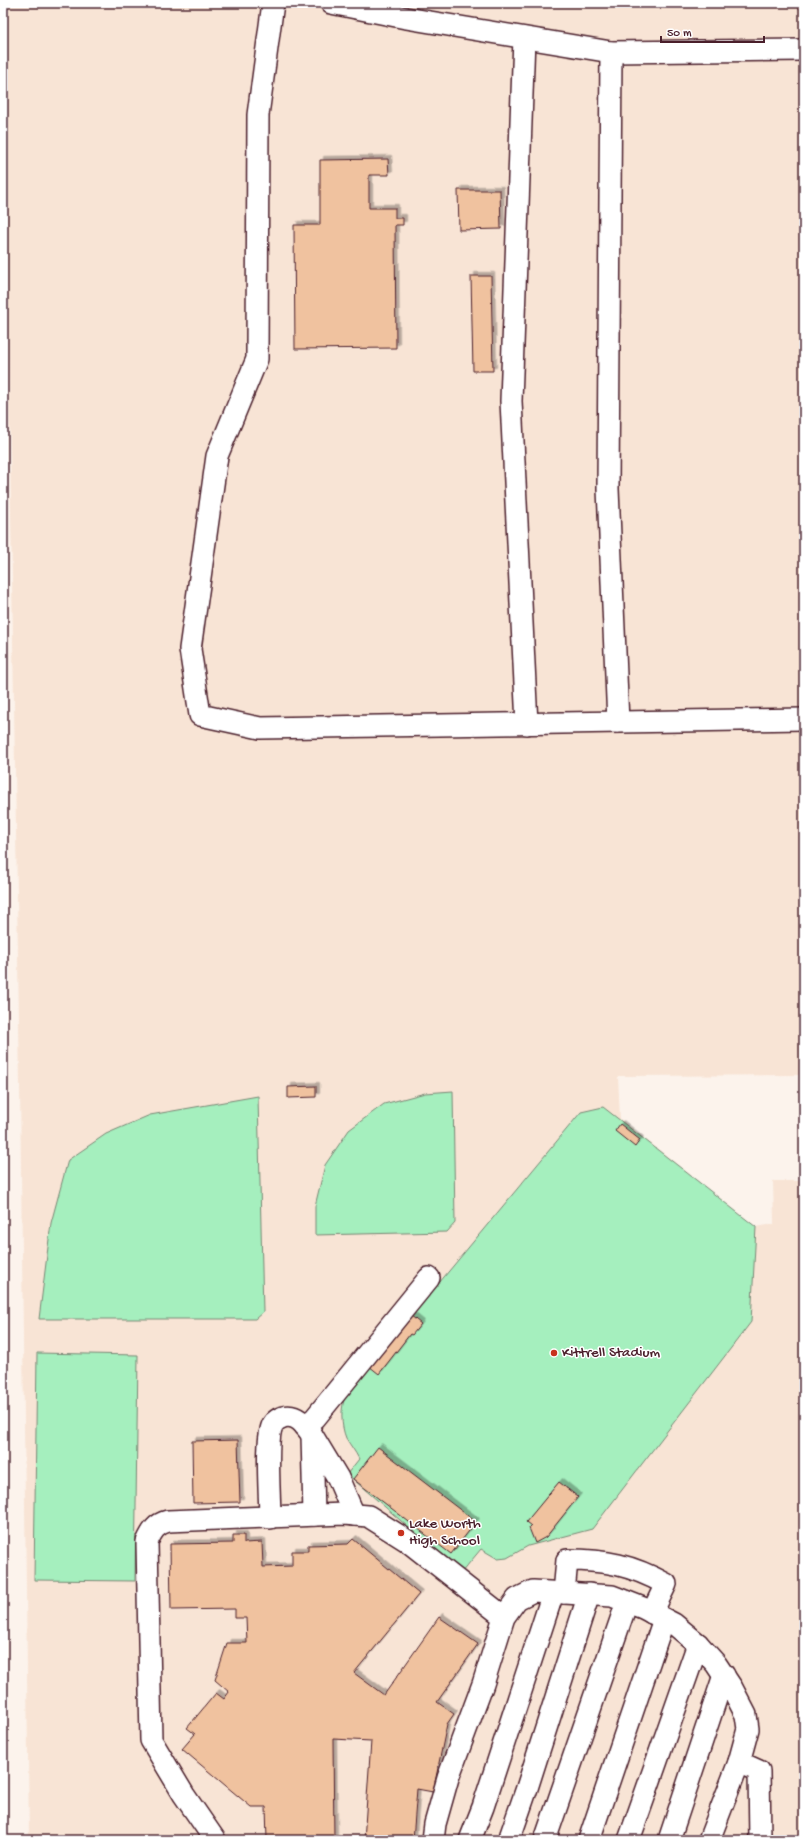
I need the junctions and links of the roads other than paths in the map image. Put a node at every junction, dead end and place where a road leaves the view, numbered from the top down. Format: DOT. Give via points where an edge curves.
graph roads {
  1 [pos="273,3"];
  2 [pos="331,3"];
  3 [pos="524,38"];
  4 [pos="804,50"];
  5 [pos="611,52"];
  6 [pos="804,720"];
  7 [pos="618,722"];
  8 [pos="527,724"];
  9 [pos="429,1278"];
  10 [pos="309,1430"];
  11 [pos="314,1515"];
  12 [pos="354,1515"];
  13 [pos="270,1518"];
  14 [pos="558,1593"];
  15 [pos="589,1594"];
  16 [pos="627,1602"];
  17 [pos="658,1616"];
  18 [pos="504,1617"];
  19 [pos="698,1644"];
  20 [pos="724,1675"];
  21 [pos="739,1762"];
  22 [pos="215,1840"];
  23 [pos="433,1840"];
  24 [pos="470,1840"];
  25 [pos="509,1840"];
  26 [pos="545,1840"];
  27 [pos="589,1840"];
  28 [pos="629,1840"];
  29 [pos="669,1840"];
  30 [pos="709,1840"];
  31 [pos="760,1840"];
  1 -- 8 [label="lane" via="258,116 258,359 218,456 190,649 200,715 260,728"];
  2 -- 3 [label="lane"];
  3 -- 5 [label="lane"];
  3 -- 8 [label="lane" via="511,401"];
  4 -- 5 [label="lane"];
  5 -- 7 [label="lane" via="608,488"];
  6 -- 7 [label="lane"];
  7 -- 8 [label="lane"];
  9 -- 10 [label="lane" via="315,1418"];
  10 -- 11 [label="lane"];
  10 -- 12 [label="lane" via="338,1478"];
  10 -- 13 [label="lane" via="300,1419 288,1416 273,1424 269,1437"];
  11 -- 12 [label="lane"];
  11 -- 13 [label="lane"];
  12 -- 18 [label="lane" via="368,1516 406,1540"];
  13 -- 22 [label="lane" via="168,1521 159,1523 147,1542 151,1740"];
  14 -- 15 [label="lane"];
  14 -- 17 [label="lane" via="567,1560 602,1561 646,1573 666,1584"];
  14 -- 18 [label="lane" via="533,1591 517,1599"];
  14 -- 24 [label="lane"];
  15 -- 16 [label="lane" via="612,1596"];
  15 -- 25 [label="lane"];
  16 -- 17 [label="lane"];
  16 -- 26 [label="lane"];
  17 -- 19 [label="lane" via="674,1624"];
  17 -- 27 [label="lane"];
  18 -- 23 [label="lane" via="484,1684 448,1778"];
  19 -- 20 [label="lane"];
  19 -- 28 [label="lane"];
  20 -- 21 [label="lane" via="746,1715 748,1729"];
  20 -- 29 [label="lane"];
  21 -- 30 [label="lane"];
  21 -- 31 [label="lane" via="759,1770"];
}
